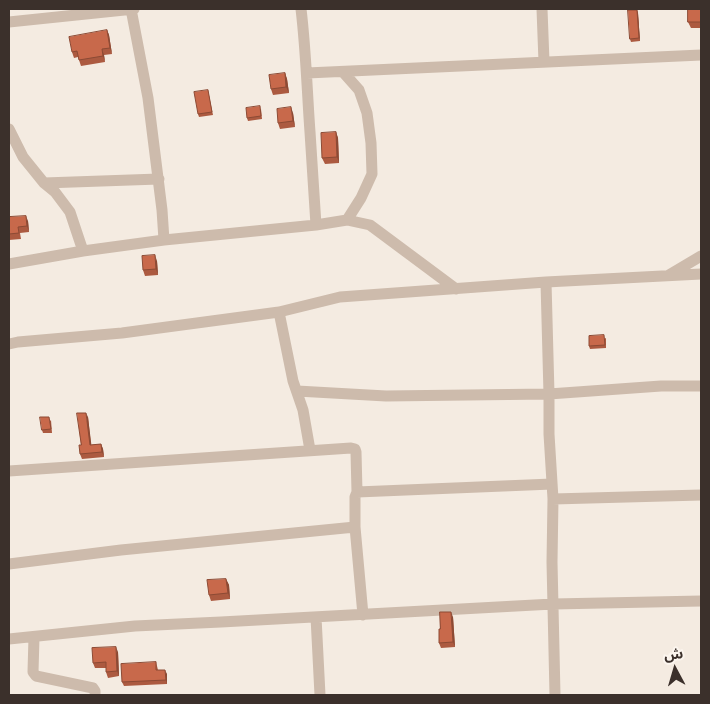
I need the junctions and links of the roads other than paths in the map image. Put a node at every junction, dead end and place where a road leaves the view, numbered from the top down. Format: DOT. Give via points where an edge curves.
graph roads {
  1 [pos="131,9"];
  2 [pos="134,9"];
  3 [pos="301,9"];
  4 [pos="542,9"];
  5 [pos="9,22"];
  6 [pos="701,55"];
  7 [pos="544,62"];
  8 [pos="343,72"];
  9 [pos="307,73"];
  10 [pos="9,129"];
  11 [pos="159,178"];
  12 [pos="44,183"];
  13 [pos="347,220"];
  14 [pos="316,225"];
  15 [pos="164,240"];
  16 [pos="83,251"];
  17 [pos="701,256"];
  18 [pos="9,264"];
  19 [pos="701,274"];
  20 [pos="668,276"];
  21 [pos="546,282"];
  22 [pos="456,288"];
  23 [pos="279,312"];
  24 [pos="9,344"];
  25 [pos="701,386"];
  26 [pos="297,391"];
  27 [pos="550,394"];
  28 [pos="310,450"];
  29 [pos="9,472"];
  30 [pos="552,484"];
  31 [pos="357,492"];
  32 [pos="701,496"];
  33 [pos="553,499"];
  34 [pos="356,527"];
  35 [pos="9,564"];
  36 [pos="701,601"];
  37 [pos="553,604"];
  38 [pos="363,615"];
  39 [pos="316,617"];
  40 [pos="34,637"];
  41 [pos="9,639"];
  42 [pos="95,695"];
  43 [pos="320,695"];
  44 [pos="555,695"];
  1 -- 2 [label="street"];
  1 -- 5 [label="street"];
  1 -- 11 [label="street"];
  3 -- 9 [label="street"];
  4 -- 7 [label="street"];
  6 -- 7 [label="street"];
  7 -- 8 [label="street"];
  8 -- 9 [label="street"];
  8 -- 13 [label="street" via="359,90 367,113 372,174"];
  9 -- 14 [label="street"];
  10 -- 12 [label="street" via="23,157"];
  11 -- 12 [label="street"];
  11 -- 15 [label="street"];
  12 -- 16 [label="street" via="70,212"];
  13 -- 14 [label="street"];
  13 -- 22 [label="street" via="370,225"];
  14 -- 15 [label="street"];
  15 -- 16 [label="street"];
  16 -- 18 [label="street"];
  17 -- 20 [label="street"];
  19 -- 20 [label="street"];
  20 -- 21 [label="street"];
  21 -- 22 [label="street"];
  21 -- 27 [label="street"];
  22 -- 23 [label="street" via="340,298"];
  23 -- 24 [label="street"];
  23 -- 26 [label="street"];
  25 -- 27 [label="street" via="653,386"];
  26 -- 27 [label="street" via="386,396"];
  26 -- 28 [label="street"];
  27 -- 30 [label="street"];
  28 -- 29 [label="street"];
  28 -- 31 [label="street" via="355,449"];
  30 -- 31 [label="street"];
  30 -- 33 [label="street"];
  31 -- 34 [label="street"];
  32 -- 33 [label="street"];
  33 -- 37 [label="street"];
  34 -- 35 [label="street"];
  34 -- 38 [label="street"];
  36 -- 37 [label="street"];
  37 -- 38 [label="street"];
  37 -- 44 [label="street"];
  38 -- 39 [label="street"];
  39 -- 40 [label="street" via="135,626"];
  39 -- 43 [label="street"];
  40 -- 41 [label="street"];
  40 -- 42 [label="street" via="33,672 36,676 93,688"];
}
